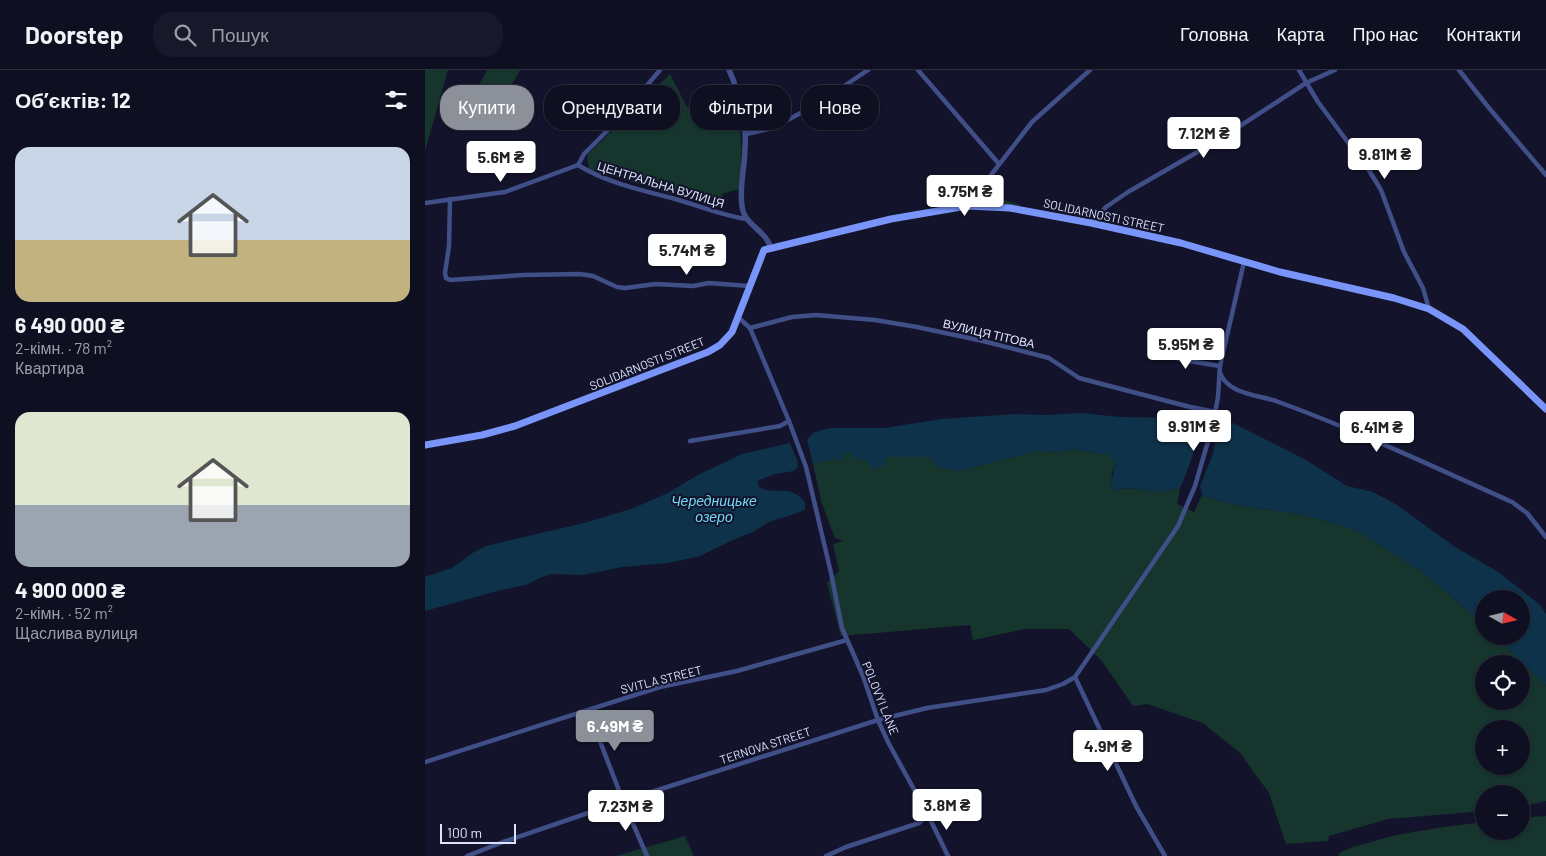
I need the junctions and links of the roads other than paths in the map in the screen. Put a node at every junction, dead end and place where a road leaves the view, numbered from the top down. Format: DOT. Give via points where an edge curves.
graph roads {
  1 [pos="660,70"];
  2 [pos="729,70"];
  3 [pos="868,70"];
  4 [pos="918,70"];
  5 [pos="1090,70"];
  6 [pos="1299,70"];
  7 [pos="1335,70"];
  8 [pos="1459,70"];
  9 [pos="1306,83"];
  10 [pos="745,134"];
  11 [pos="999,164"];
  12 [pos="578,165"];
  13 [pos="1546,174"];
  14 [pos="450,199"];
  15 [pos="425,203"];
  16 [pos="967,206"];
  17 [pos="746,219"];
  18 [pos="1091,222"];
  19 [pos="771,248"];
  20 [pos="1244,262"];
  21 [pos="749,286"];
  22 [pos="1429,309"];
  23 [pos="739,318"];
  24 [pos="750,328"];
  25 [pos="1156,353"];
  26 [pos="1220,366"];
  27 [pos="1220,372"];
  28 [pos="1546,409"];
  29 [pos="1215,412"];
  30 [pos="789,421"];
  31 [pos="689,441"];
  32 [pos="425,445"];
  33 [pos="1546,537"];
  34 [pos="847,640"];
  35 [pos="1075,677"];
  36 [pos="588,710"];
  37 [pos="878,720"];
  38 [pos="425,762"];
  39 [pos="623,801"];
  40 [pos="928,815"];
  41 [pos="467,856"];
  42 [pos="647,856"];
  43 [pos="826,856"];
  44 [pos="949,856"];
  45 [pos="1165,856"];
  1 -- 12 [label="street, ЦЕНТРАЛЬНА ВУЛИЦЯ" via="584,154"];
  2 -- 10 [label="street, ЦЕНТРАЛЬНА ВУЛИЦЯ" via="740,98"];
  3 -- 10 [label="street" via="819,103 773,128"];
  4 -- 11 [label="street"];
  5 -- 11 [label="street" via="1032,122"];
  6 -- 9 [label="street"];
  7 -- 9 [label="street"];
  8 -- 13 [label="street"];
  9 -- 18 [label="street" via="1220,139 1128,192 1105,207"];
  9 -- 22 [label="street" via="1381,190"];
  10 -- 17 [label="street, ЦЕНТРАЛЬНА ВУЛИЦЯ" via="742,206"];
  11 -- 16 [label="street"];
  12 -- 14 [label="street" via="505,192"];
  12 -- 17 [label="street, ЦЕНТРАЛЬНА ВУЛИЦЯ" via="617,182 719,214"];
  14 -- 15 [label="street"];
  14 -- 21 [label="street" via="445,273 450,280 579,274 625,288 709,283"];
  16 -- 18 [label="main road, SOLIDARNOSTI STREET" via="1010,208"];
  16 -- 19 [label="main road, SOLIDARNOSTI STREET" via="891,219"];
  17 -- 19 [label="street" via="763,233"];
  18 -- 20 [label="main road, SOLIDARNOSTI STREET"];
  19 -- 21 [label="main road, SOLIDARNOSTI STREET" via="764,250"];
  20 -- 22 [label="main road, SOLIDARNOSTI STREET"];
  20 -- 26 [label="street"];
  21 -- 23 [label="main road, SOLIDARNOSTI STREET"];
  22 -- 28 [label="main road, SOLIDARNOSTI STREET" via="1463,329"];
  23 -- 24 [label="street"];
  23 -- 32 [label="main road, SOLIDARNOSTI STREET" via="720,345 690,359 515,426"];
  24 -- 29 [label="street, ВУЛИЦЯ ТІТОВА" via="792,317 816,315 875,320 936,331 1049,358 1079,378 1095,383"];
  24 -- 30 [label="street, POLOVYI LANE"];
  25 -- 26 [label="street"];
  26 -- 27 [label="street"];
  27 -- 29 [label="street"];
  27 -- 33 [label="street" via="1224,382 1234,388 1340,426 1512,502 1527,513"];
  29 -- 35 [label="street" via="1195,486 1178,526"];
  30 -- 31 [label="street" via="780,426"];
  30 -- 34 [label="street, POLOVYI LANE" via="806,466"];
  34 -- 36 [label="street, SVITLA STREET" via="737,671 660,687"];
  34 -- 37 [label="street, POLOVYI LANE"];
  35 -- 37 [label="street, TERNOVA STREET" via="1046,690 927,708"];
  35 -- 45 [label="street" via="1136,806"];
  36 -- 38 [label="street, SVITLA STREET"];
  36 -- 39 [label="street"];
  37 -- 39 [label="street, TERNOVA STREET"];
  37 -- 40 [label="street, POLOVYI LANE"];
  39 -- 41 [label="street, TERNOVA STREET"];
  39 -- 42 [label="street"];
  40 -- 43 [label="street" via="919,824"];
  40 -- 44 [label="street, POLOVYI LANE"];
}
